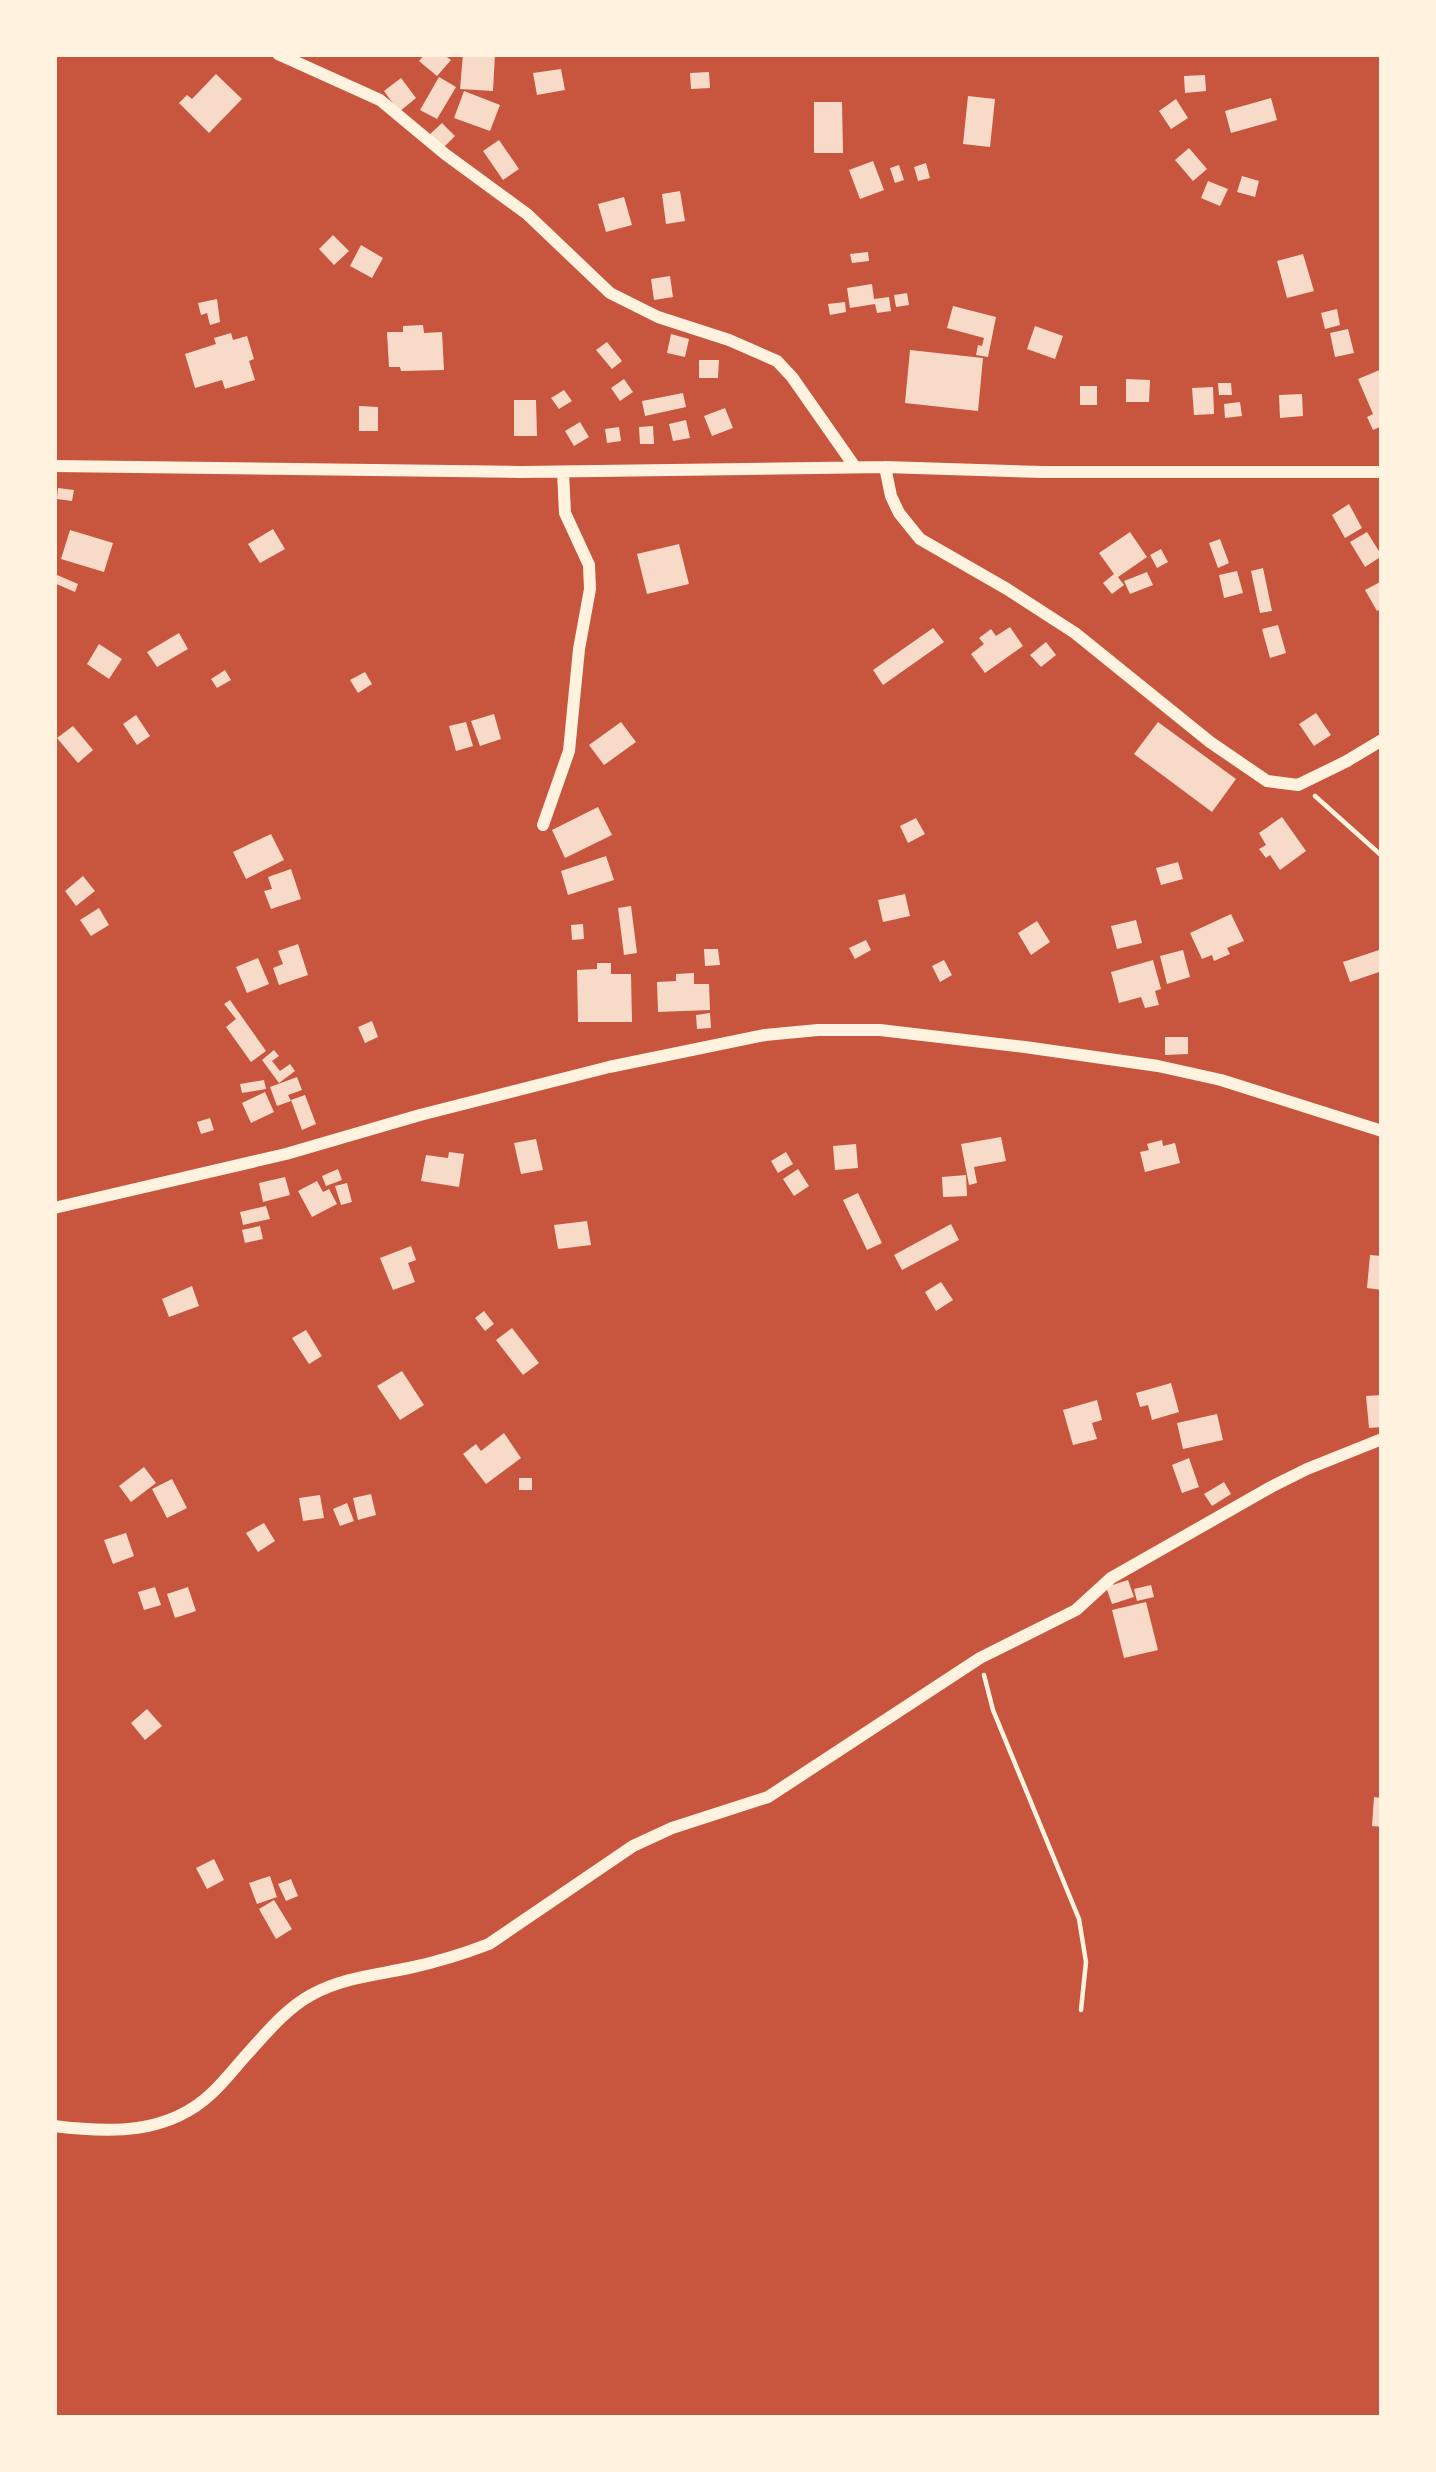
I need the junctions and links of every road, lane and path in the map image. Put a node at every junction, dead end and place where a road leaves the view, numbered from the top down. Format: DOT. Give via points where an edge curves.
graph roads {
  1 [pos="278,54"];
  2 [pos="54,466"];
  3 [pos="855,467"];
  4 [pos="884,467"];
  5 [pos="563,472"];
  6 [pos="1382,472"];
  7 [pos="1382,740"];
  8 [pos="1298,785"];
  9 [pos="543,825"];
  10 [pos="1382,856"];
  11 [pos="1382,1130"];
  12 [pos="54,1208"];
  13 [pos="1382,1439"];
  14 [pos="980,1658"];
  15 [pos="1082,2010"];
  16 [pos="54,2126"];
  1 -- 3 [label="street" via="386,104 527,214 610,293 777,361"];
  2 -- 5 [label="street"];
  3 -- 4 [label="street"];
  3 -- 5 [label="street"];
  4 -- 6 [label="street"];
  4 -- 8 [label="street" via="899,513 920,538 1075,633 1267,781"];
  5 -- 9 [label="street" via="565,514 589,565 590,590 569,751"];
  7 -- 8 [label="street"];
  8 -- 10 [label="path"];
  11 -- 12 [label="street" via="1158,1066 880,1030 818,1030 608,1067"];
  13 -- 14 [label="street" via="1271,1487 1112,1578 1063,1618"];
  14 -- 15 [label="path" via="993,1710 1079,1918 1087,1962"];
  14 -- 16 [label="street" via="768,1797 633,1846 489,1944 312,1995 212,2093 173,2118 125,2132"];
}
